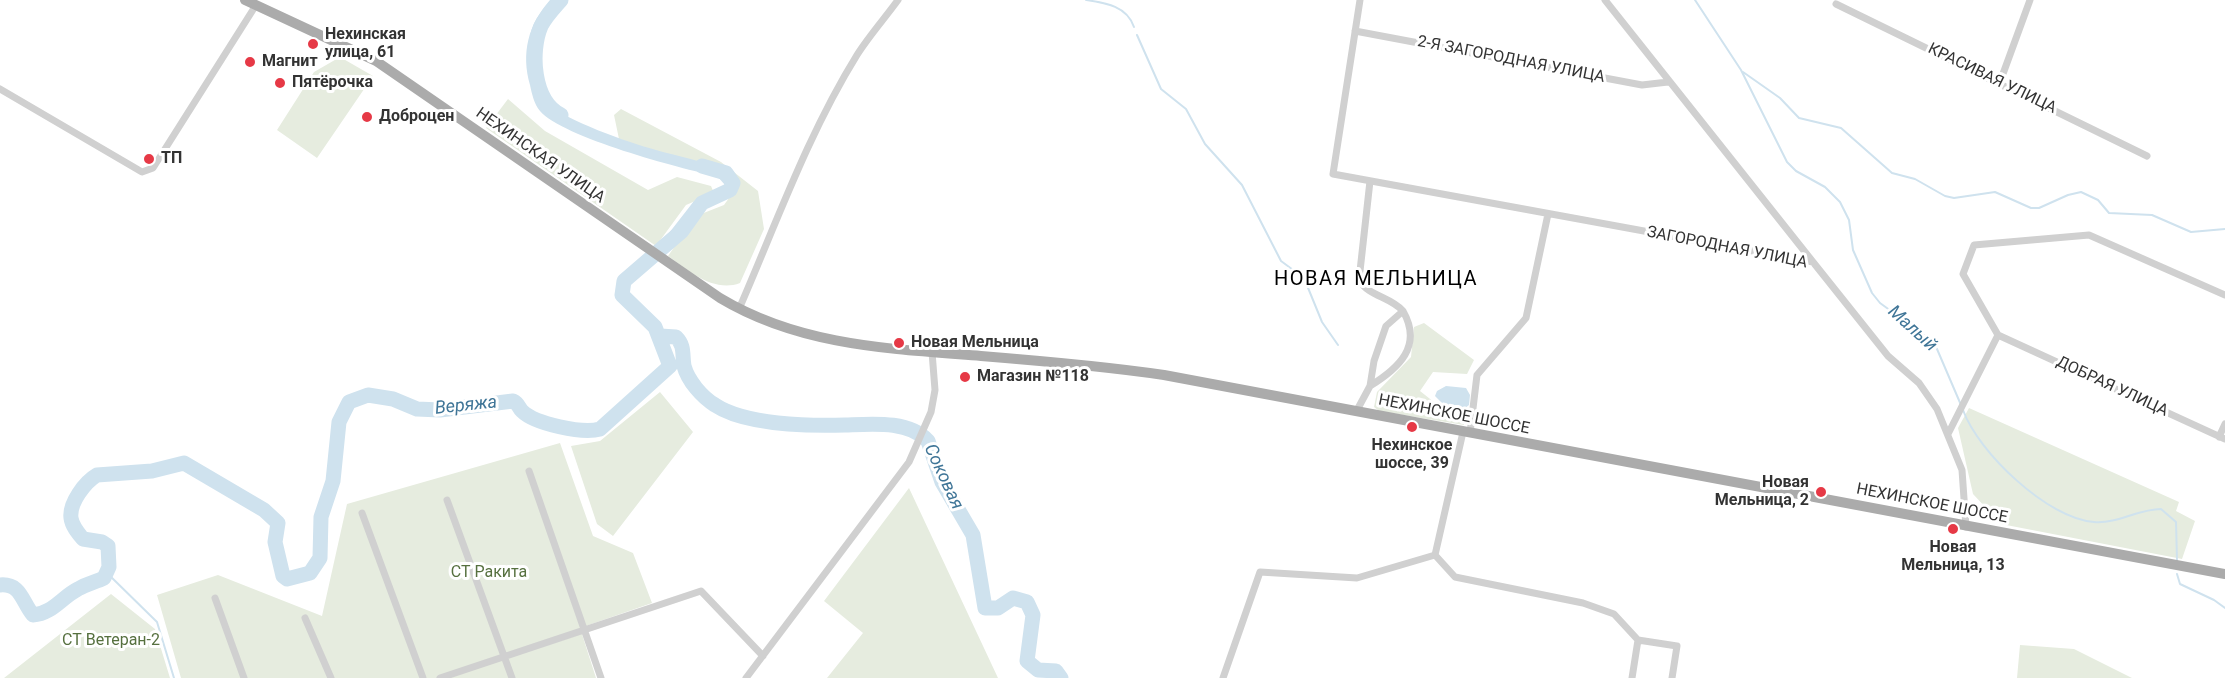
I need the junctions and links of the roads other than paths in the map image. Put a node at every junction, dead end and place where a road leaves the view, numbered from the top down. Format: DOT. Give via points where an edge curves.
graph roads {
  1 [pos="245,0"];
  2 [pos="898,0"];
  3 [pos="1360,0"];
  4 [pos="1605,0"];
  5 [pos="2030,0"];
  6 [pos="1836,4"];
  7 [pos="256,5"];
  8 [pos="1355,31"];
  9 [pos="1668,82"];
  10 [pos="2000,82"];
  11 [pos="0,89"];
  12 [pos="2147,156"];
  13 [pos="1370,181"];
  14 [pos="1548,214"];
  15 [pos="1813,262"];
  16 [pos="686,275"];
  17 [pos="2225,295"];
  18 [pos="739,309"];
  19 [pos="1403,310"];
  20 [pos="1998,335"];
  21 [pos="932,352"];
  22 [pos="1370,386"];
  23 [pos="1356,412"];
  24 [pos="2225,424"];
  25 [pos="1466,433"];
  26 [pos="1948,434"];
  27 [pos="2222,438"];
  28 [pos="529,471"];
  29 [pos="447,500"];
  30 [pos="362,513"];
  31 [pos="1966,527"];
  32 [pos="1436,555"];
  33 [pos="2225,574"];
  34 [pos="215,598"];
  35 [pos="305,618"];
  36 [pos="586,630"];
  37 [pos="1638,640"];
  38 [pos="763,656"];
  39 [pos="505,657"];
  40 [pos="244,678"];
  41 [pos="331,678"];
  42 [pos="423,678"];
  43 [pos="440,678"];
  44 [pos="512,678"];
  45 [pos="602,678"];
  46 [pos="746,678"];
  47 [pos="1222,678"];
  48 [pos="1632,678"];
  49 [pos="1672,678"];
  1 -- 7 [label="main road, НЕХИНСКАЯ УЛИЦА"];
  2 -- 18 [label="street" via="857,54 836,94 782,206"];
  3 -- 8 [label="street"];
  4 -- 9 [label="street"];
  5 -- 10 [label="street"];
  6 -- 10 [label="street, КРАСИВАЯ УЛИЦА"];
  7 -- 11 [label="street" via="153,168 142,172"];
  7 -- 16 [label="main road, НЕХИНСКАЯ УЛИЦА" via="375,61"];
  8 -- 9 [label="street, 2-Я ЗАГОРОДНАЯ УЛИЦА" via="1642,85"];
  8 -- 13 [label="street, ЗАГОРОДНАЯ УЛИЦА" via="1333,174"];
  9 -- 15 [label="street"];
  10 -- 12 [label="street, КРАСИВАЯ УЛИЦА"];
  13 -- 14 [label="street, ЗАГОРОДНАЯ УЛИЦА"];
  13 -- 19 [label="street" via="1359,280 1365,289 1395,302"];
  14 -- 15 [label="street, ЗАГОРОДНАЯ УЛИЦА"];
  14 -- 25 [label="street" via="1526,318 1478,375"];
  15 -- 26 [label="street, ЗАГОРОДНАЯ УЛИЦА" via="1888,356 1919,382"];
  16 -- 18 [label="main road, НЕХИНСКОЕ ШОССЕ"];
  17 -- 20 [label="street" via="2089,235 1974,245 1963,274"];
  18 -- 21 [label="main road, НЕХИНСКОЕ ШОССЕ" via="816,338"];
  19 -- 22 [label="street" via="1386,326"];
  19 -- 22 [label="street" via="1411,325 1407,355 1395,370"];
  20 -- 26 [label="street"];
  20 -- 27 [label="street, ДОБРАЯ УЛИЦА"];
  21 -- 23 [label="main road, НЕХИНСКОЕ ШОССЕ" via="1102,366"];
  21 -- 38 [label="street" via="935,390 931,412 909,462"];
  22 -- 23 [label="street"];
  23 -- 25 [label="main road, НЕХИНСКОЕ ШОССЕ"];
  24 -- 27 [label="street"];
  25 -- 31 [label="main road, НЕХИНСКОЕ ШОССЕ"];
  25 -- 32 [label="street"];
  26 -- 31 [label="street, ЗАГОРОДНАЯ УЛИЦА" via="1962,470"];
  28 -- 36 [label="street"];
  29 -- 39 [label="street"];
  30 -- 42 [label="street"];
  31 -- 33 [label="main road, НЕХИНСКОЕ ШОССЕ"];
  32 -- 37 [label="street" via="1455,577 1583,603 1614,614"];
  32 -- 47 [label="street" via="1357,578 1260,572"];
  34 -- 40 [label="street"];
  35 -- 41 [label="street"];
  36 -- 38 [label="street" via="701,591"];
  36 -- 39 [label="street"];
  36 -- 45 [label="street"];
  37 -- 48 [label="street"];
  37 -- 49 [label="street" via="1677,646"];
  38 -- 46 [label="street"];
  39 -- 43 [label="street"];
  39 -- 44 [label="street"];
}
